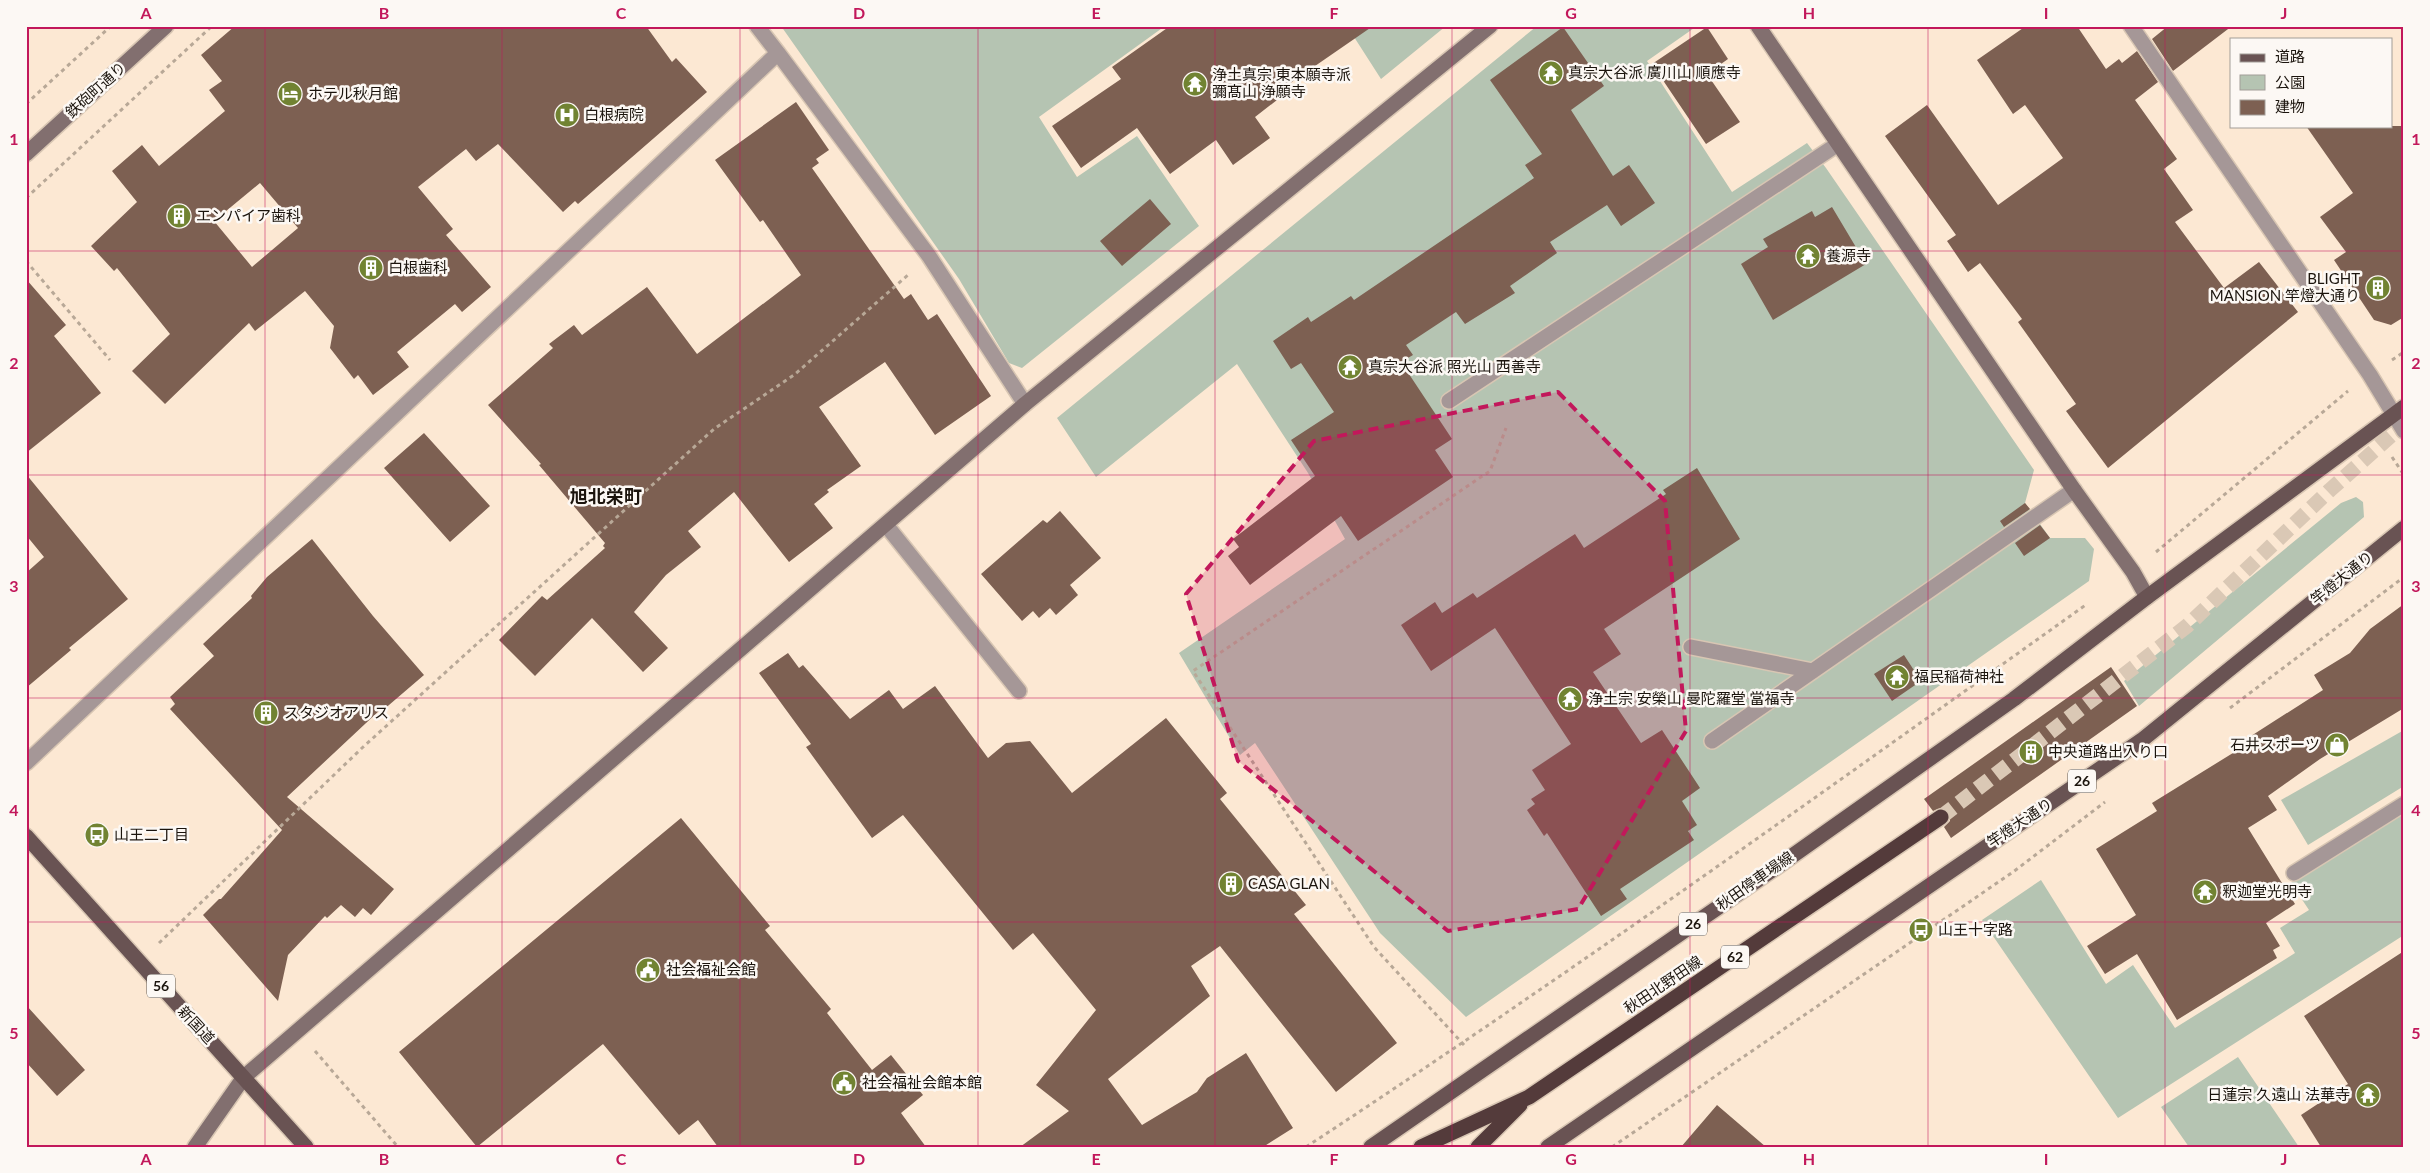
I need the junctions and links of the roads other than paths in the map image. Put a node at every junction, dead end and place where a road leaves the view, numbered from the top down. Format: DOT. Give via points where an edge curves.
graph roads {
  1 [pos="166,26"];
  2 [pos="757,26"];
  3 [pos="1490,26"];
  4 [pos="1758,26"];
  5 [pos="2131,26"];
  6 [pos="778,53"];
  7 [pos="1838,144"];
  8 [pos="26,154"];
  9 [pos="1449,401"];
  10 [pos="1025,404"];
  11 [pos="2398,411"];
  12 [pos="2404,431"];
  13 [pos="2074,490"];
  14 [pos="886,525"];
  15 [pos="2404,528"];
  16 [pos="2147,597"];
  17 [pos="1691,647"];
  18 [pos="1813,671"];
  19 [pos="1019,691"];
  20 [pos="1712,741"];
  21 [pos="26,763"];
  22 [pos="2404,804"];
  23 [pos="1941,817"];
  24 [pos="26,836"];
  25 [pos="2294,873"];
  26 [pos="244,1077"];
  27 [pos="1529,1097"];
  28 [pos="195,1147"];
  29 [pos="306,1147"];
  30 [pos="1371,1147"];
  31 [pos="1421,1147"];
  32 [pos="1478,1147"];
  33 [pos="1548,1147"];
  1 -- 8 [label="street, 鉄砲町通り"];
  2 -- 6 [label="street"];
  3 -- 10 [label="street"];
  4 -- 7 [label="street"];
  5 -- 11 [label="street"];
  6 -- 10 [label="street" via="929,256"];
  6 -- 21 [label="street"];
  7 -- 9 [label="street"];
  7 -- 13 [label="street"];
  10 -- 14 [label="street"];
  11 -- 12 [label="street"];
  11 -- 16 [label="main road, 26"];
  13 -- 16 [label="street" via="2133,572"];
  13 -- 18 [label="street"];
  14 -- 19 [label="street"];
  14 -- 26 [label="street"];
  15 -- 33 [label="main road, 竿燈大通り / 26" via="2142,740"];
  16 -- 30 [label="main road, 秋田停車場線 / 26" via="2014,699"];
  17 -- 18 [label="street"];
  18 -- 20 [label="street"];
  22 -- 25 [label="street"];
  23 -- 27 [label="highway, 秋田北野田線 / 62"];
  24 -- 26 [label="main road, 新国道 / 56"];
  26 -- 28 [label="street"];
  26 -- 29 [label="main road, 新国道 / 56"];
  27 -- 31 [label="highway, 62"];
  27 -- 32 [label="highway, 62"];
}
